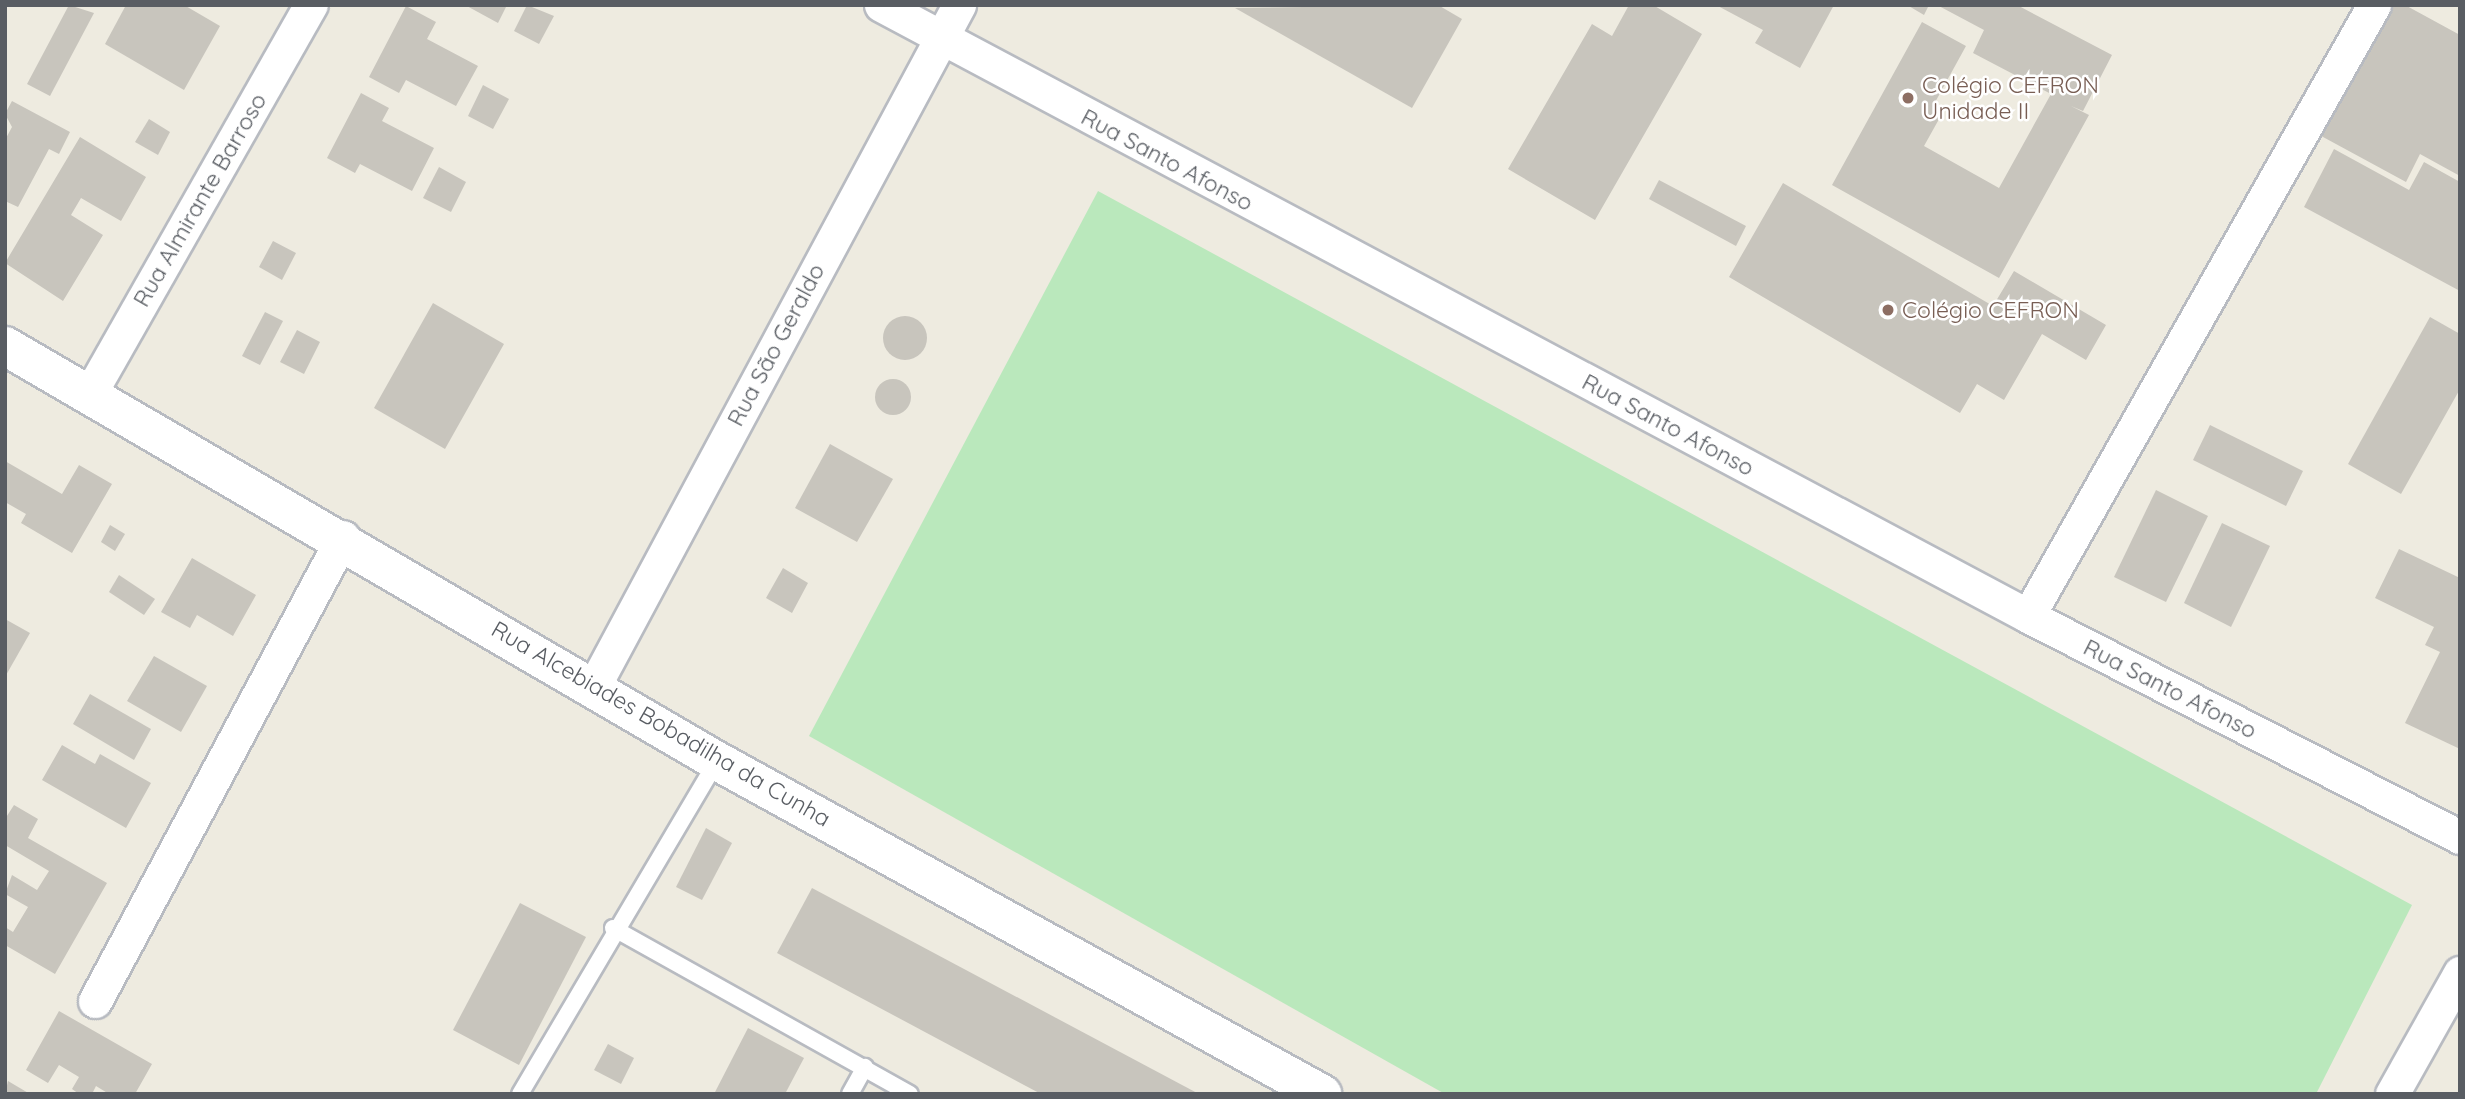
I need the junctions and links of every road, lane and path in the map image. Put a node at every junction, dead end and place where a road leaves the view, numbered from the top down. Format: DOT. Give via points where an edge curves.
graph roads {
  1 [pos="311,5"];
  2 [pos="881,5"];
  3 [pos="959,5"];
  4 [pos="2374,5"];
  5 [pos="940,39"];
  6 [pos="5,346"];
  7 [pos="89,396"];
  8 [pos="343,537"];
  9 [pos="2028,616"];
  10 [pos="594,685"];
  11 [pos="717,761"];
  12 [pos="2460,837"];
  13 [pos="613,928"];
  14 [pos="2460,973"];
  15 [pos="95,1001"];
  16 [pos="865,1067"];
  17 [pos="520,1094"];
  18 [pos="850,1094"];
  19 [pos="910,1094"];
  20 [pos="1322,1094"];
  21 [pos="2392,1094"];
  1 -- 7 [label="street, Rua Almirante Barroso"];
  2 -- 5 [label="street, Rua Santo Afonso"];
  3 -- 5 [label="street, Rua São Geraldo"];
  4 -- 9 [label="street"];
  5 -- 9 [label="street, Rua Santo Afonso"];
  5 -- 10 [label="street, Rua São Geraldo"];
  6 -- 7 [label="street, Rua Alcebiades Bobadilha da Cunha"];
  7 -- 8 [label="street, Rua Alcebiades Bobadilha da Cunha"];
  8 -- 10 [label="street, Rua Alcebiades Bobadilha da Cunha"];
  8 -- 15 [label="street"];
  9 -- 12 [label="street, Rua Santo Afonso"];
  10 -- 11 [label="street, Rua Alcebiades Bobadilha da Cunha"];
  11 -- 13 [label="lane"];
  11 -- 20 [label="street, Rua Alcebiades Bobadilha da Cunha"];
  13 -- 16 [label="lane"];
  13 -- 17 [label="lane"];
  14 -- 21 [label="street"];
  16 -- 18 [label="lane"];
  16 -- 19 [label="lane"];
}
